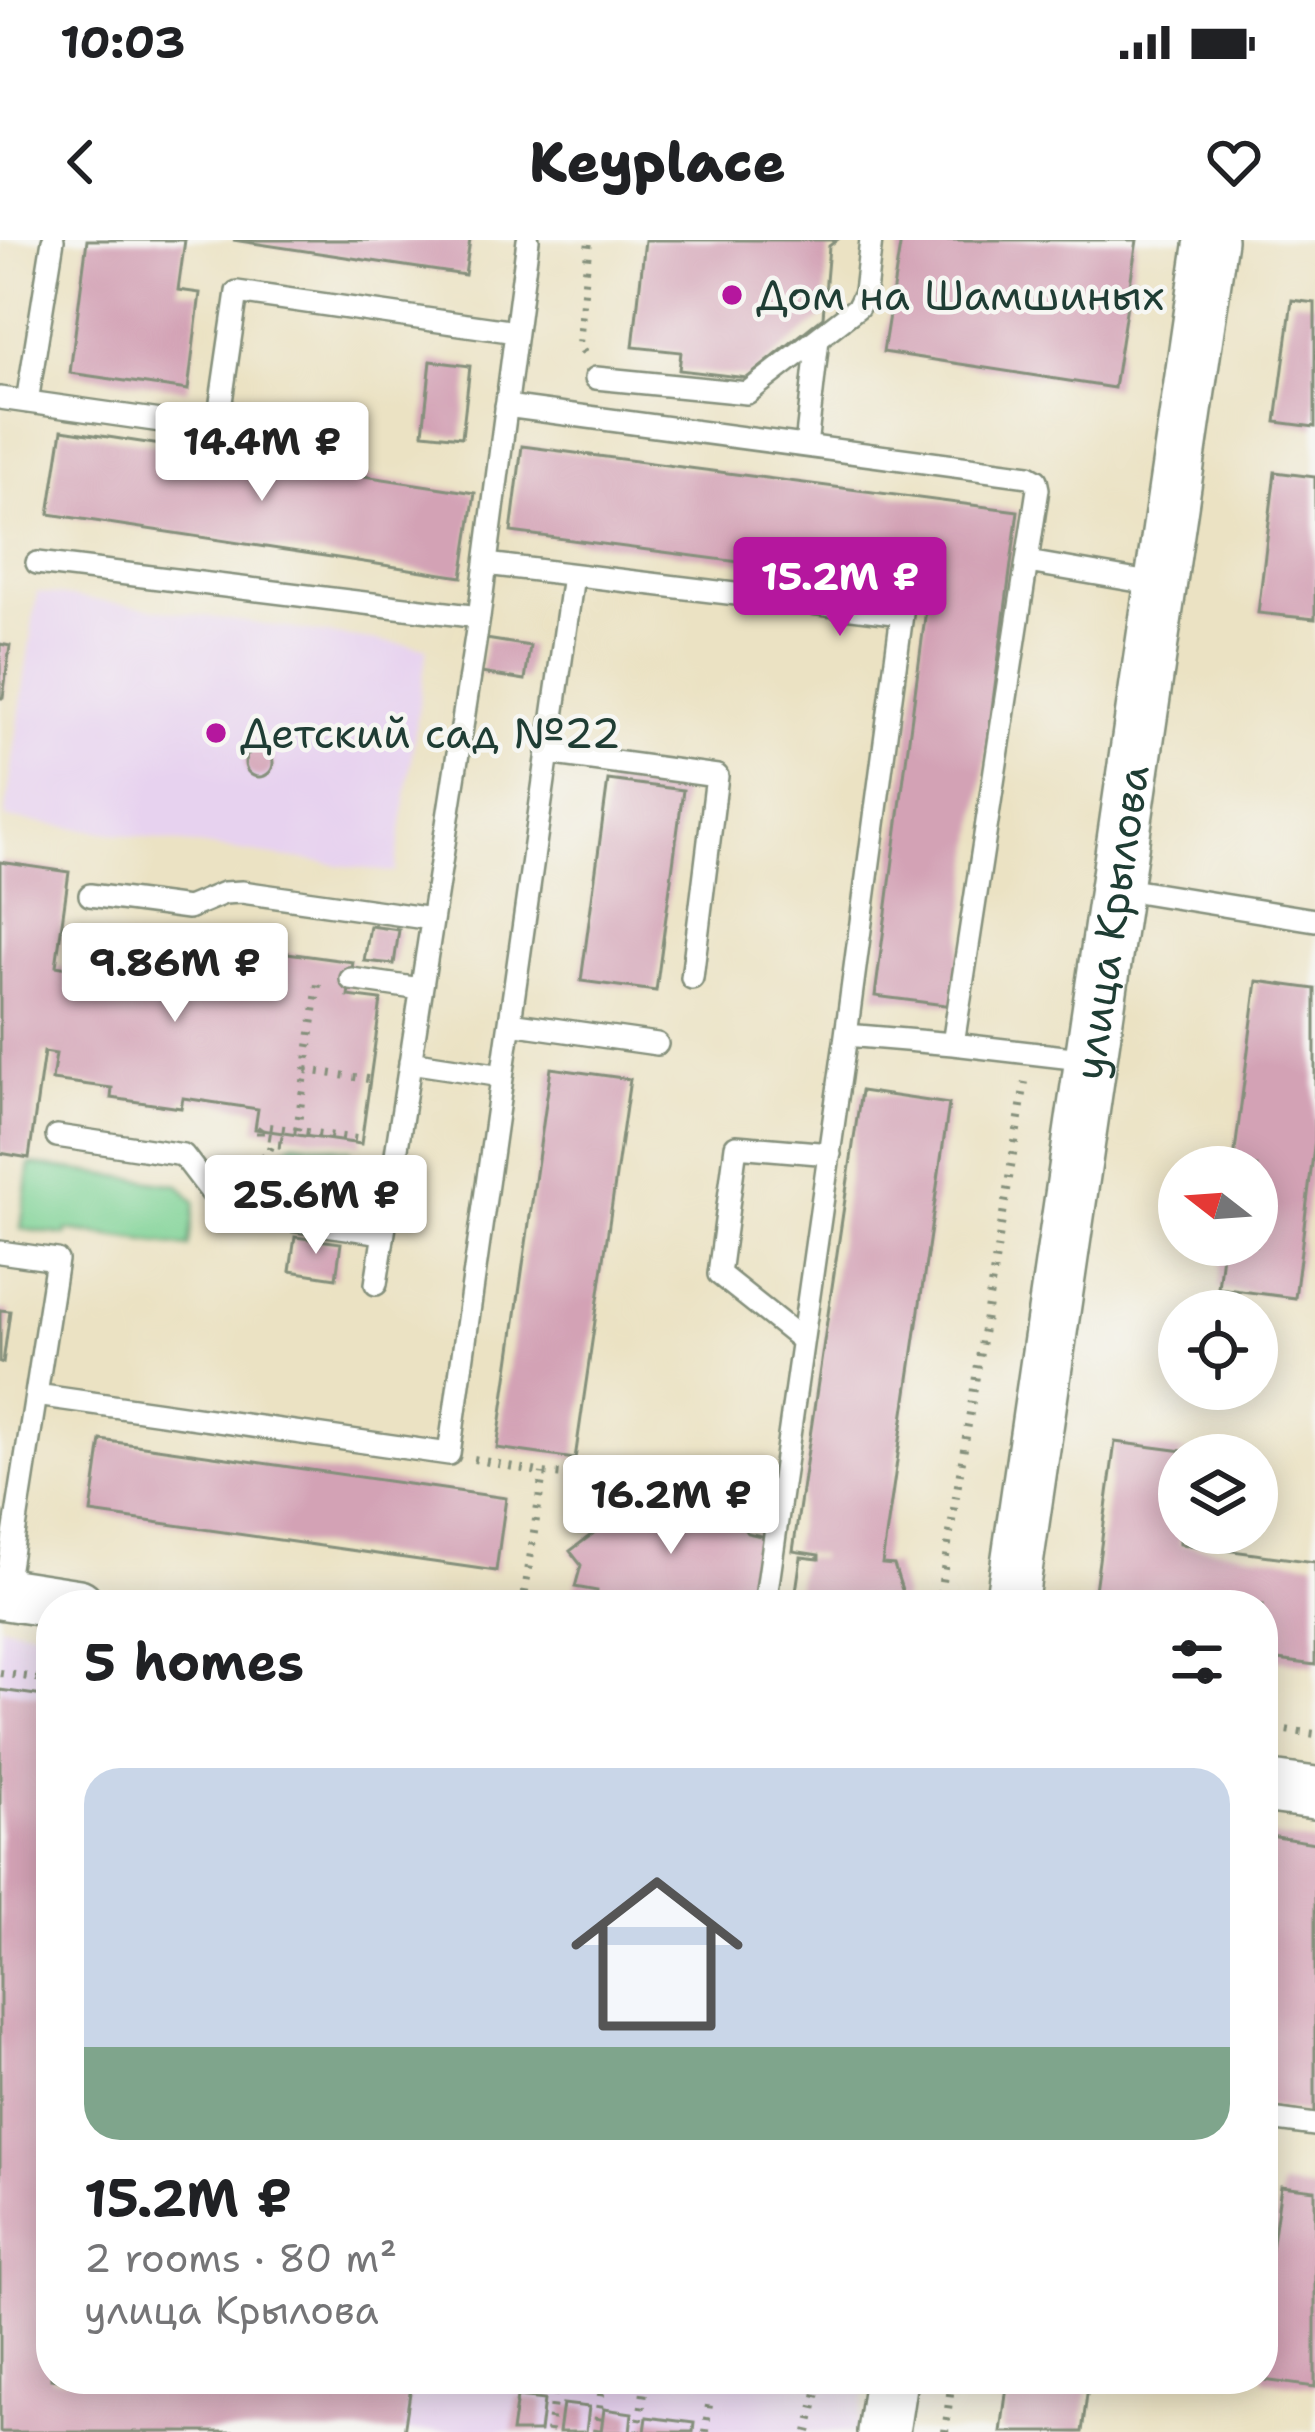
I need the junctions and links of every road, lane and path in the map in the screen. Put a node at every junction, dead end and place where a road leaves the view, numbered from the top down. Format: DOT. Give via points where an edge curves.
graph roads {
  1 [pos="53,240"];
  2 [pos="528,240"];
  3 [pos="590,240"];
  4 [pos="871,240"];
  5 [pos="1211,240"];
  6 [pos="516,332"];
  7 [pos="818,338"];
  8 [pos="596,378"];
  9 [pos="0,398"];
  10 [pos="27,402"];
  11 [pos="506,406"];
  12 [pos="806,446"];
  13 [pos="1028,562"];
  14 [pos="37,563"];
  15 [pos="486,564"];
  16 [pos="573,574"];
  17 [pos="1160,585"];
  18 [pos="478,617"];
  19 [pos="548,753"];
  20 [pos="1118,888"];
  21 [pos="90,895"];
  22 [pos="432,919"];
  23 [pos="1315,920"];
  24 [pos="320,966"];
  25 [pos="692,978"];
  26 [pos="351,979"];
  27 [pos="421,989"];
  28 [pos="510,1023"];
  29 [pos="846,1035"];
  30 [pos="953,1044"];
  31 [pos="657,1045"];
  32 [pos="1030,1051"];
  33 [pos="1092,1061"];
  34 [pos="410,1062"];
  35 [pos="306,1070"];
  36 [pos="502,1076"];
  37 [pos="368,1079"];
  38 [pos="297,1130"];
  39 [pos="57,1136"];
  40 [pos="357,1139"];
  41 [pos="830,1154"];
  42 [pos="211,1192"];
  43 [pos="383,1233"];
  44 [pos="0,1252"];
  45 [pos="376,1284"];
  46 [pos="802,1340"];
  47 [pos="36,1395"];
  48 [pos="449,1454"];
  49 [pos="543,1473"];
  50 [pos="780,1496"];
  51 [pos="525,1590"];
  52 [pos="767,1590"];
  53 [pos="940,1590"];
  54 [pos="1013,1590"];
  55 [pos="2,1593"];
  56 [pos="36,1598"];
  57 [pos="0,1673"];
  58 [pos="36,1678"];
  59 [pos="1278,1729"];
  60 [pos="1315,1734"];
  61 [pos="1278,1788"];
  62 [pos="1315,1793"];
  63 [pos="1278,2120"];
  64 [pos="1315,2125"];
  65 [pos="554,2394"];
  66 [pos="601,2394"];
  67 [pos="644,2394"];
  68 [pos="817,2394"];
  69 [pos="889,2394"];
  70 [pos="950,2394"];
  71 [pos="709,2405"];
  72 [pos="549,2432"];
  73 [pos="596,2432"];
  74 [pos="638,2432"];
  75 [pos="705,2432"];
  76 [pos="808,2432"];
  77 [pos="883,2432"];
  78 [pos="945,2432"];
  1 -- 10 [label="lane"];
  2 -- 6 [label="lane"];
  3 -- 8 [label="path" via="579,344"];
  4 -- 7 [label="lane" via="862,301"];
  5 -- 17 [label="street, улица Крылова"];
  6 -- 10 [label="lane" via="237,292 217,429"];
  6 -- 11 [label="lane"];
  7 -- 8 [label="lane" via="748,393"];
  7 -- 12 [label="lane"];
  9 -- 10 [label="lane"];
  11 -- 12 [label="lane"];
  11 -- 15 [label="lane"];
  12 -- 13 [label="lane" via="1029,476 1038,489"];
  13 -- 17 [label="lane"];
  13 -- 30 [label="lane"];
  14 -- 18 [label="lane"];
  15 -- 16 [label="lane"];
  15 -- 18 [label="lane"];
  16 -- 19 [label="lane"];
  16 -- 29 [label="lane" via="902,614"];
  17 -- 20 [label="street, улица Крылова"];
  18 -- 22 [label="lane"];
  19 -- 25 [label="lane" via="717,776"];
  19 -- 28 [label="lane"];
  20 -- 23 [label="lane"];
  20 -- 33 [label="street, улица Крылова"];
  21 -- 22 [label="lane" via="188,908 242,892"];
  22 -- 27 [label="lane"];
  24 -- 35 [label="path"];
  26 -- 27 [label="lane"];
  27 -- 34 [label="lane"];
  28 -- 31 [label="lane"];
  28 -- 36 [label="lane"];
  29 -- 30 [label="lane"];
  29 -- 41 [label="lane"];
  30 -- 32 [label="lane"];
  32 -- 33 [label="lane"];
  32 -- 53 [label="path"];
  33 -- 54 [label="street, улица Крылова"];
  34 -- 36 [label="lane"];
  34 -- 43 [label="lane"];
  35 -- 37 [label="path"];
  35 -- 38 [label="path"];
  36 -- 48 [label="lane"];
  38 -- 40 [label="path"];
  38 -- 42 [label="path" via="261,1126 260,1135 283,1145 272,1144"];
  39 -- 42 [label="lane" via="175,1152"];
  41 -- 46 [label="lane"];
  41 -- 46 [label="lane" via="736,1146 719,1274"];
  42 -- 43 [label="lane" via="232,1212"];
  43 -- 45 [label="lane"];
  44 -- 47 [label="lane" via="57,1260"];
  46 -- 50 [label="lane"];
  47 -- 48 [label="lane"];
  47 -- 55 [label="lane"];
  48 -- 49 [label="path"];
  49 -- 50 [label="path"];
  49 -- 51 [label="path"];
  50 -- 52 [label="lane"];
  55 -- 56 [label="street"];
  57 -- 58 [label="path"];
  59 -- 60 [label="path"];
  61 -- 62 [label="street"];
  63 -- 64 [label="lane"];
  65 -- 72 [label="path"];
  66 -- 73 [label="path"];
  67 -- 74 [label="path"];
  68 -- 76 [label="path"];
  69 -- 77 [label="street"];
  70 -- 78 [label="path"];
  71 -- 75 [label="path"];
}
